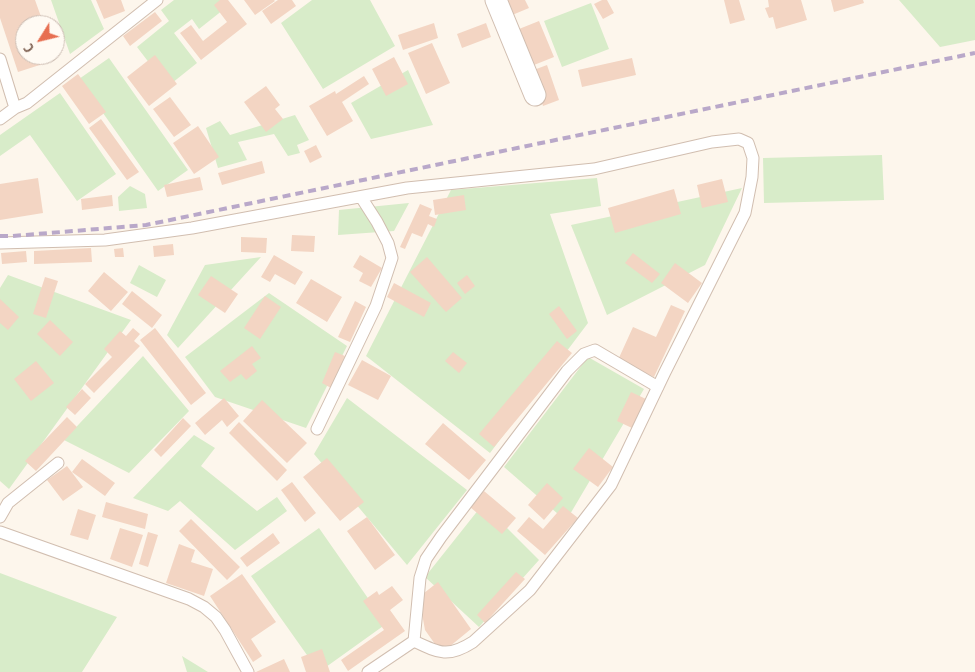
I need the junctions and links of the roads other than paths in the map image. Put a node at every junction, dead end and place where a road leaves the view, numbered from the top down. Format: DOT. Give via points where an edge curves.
graph roads {
  1 [pos="157,0"];
  2 [pos="496,0"];
  3 [pos="0,59"];
  4 [pos="535,95"];
  5 [pos="15,108"];
  6 [pos="0,119"];
  7 [pos="361,197"];
  8 [pos="0,243"];
  9 [pos="658,387"];
  10 [pos="317,429"];
  11 [pos="58,463"];
  12 [pos="0,517"];
  13 [pos="0,532"];
  14 [pos="414,641"];
  15 [pos="248,672"];
  16 [pos="368,672"];
  1 -- 5 [label="lane" via="27,103"];
  2 -- 4 [label="street"];
  3 -- 5 [label="lane"];
  5 -- 6 [label="lane"];
  7 -- 8 [label="lane" via="192,228 105,240"];
  7 -- 9 [label="lane" via="407,188 594,169 712,142 739,139 748,143 754,158 745,213"];
  7 -- 10 [label="lane" via="388,243 392,258 376,306"];
  9 -- 14 [label="lane" via="612,485 530,590 463,649 442,652"];
  9 -- 14 [label="lane" via="595,350 584,354 567,371 426,559 420,578"];
  11 -- 12 [label="lane" via="8,503"];
  13 -- 15 [label="lane" via="204,607 216,617"];
  14 -- 16 [label="lane"];
}
